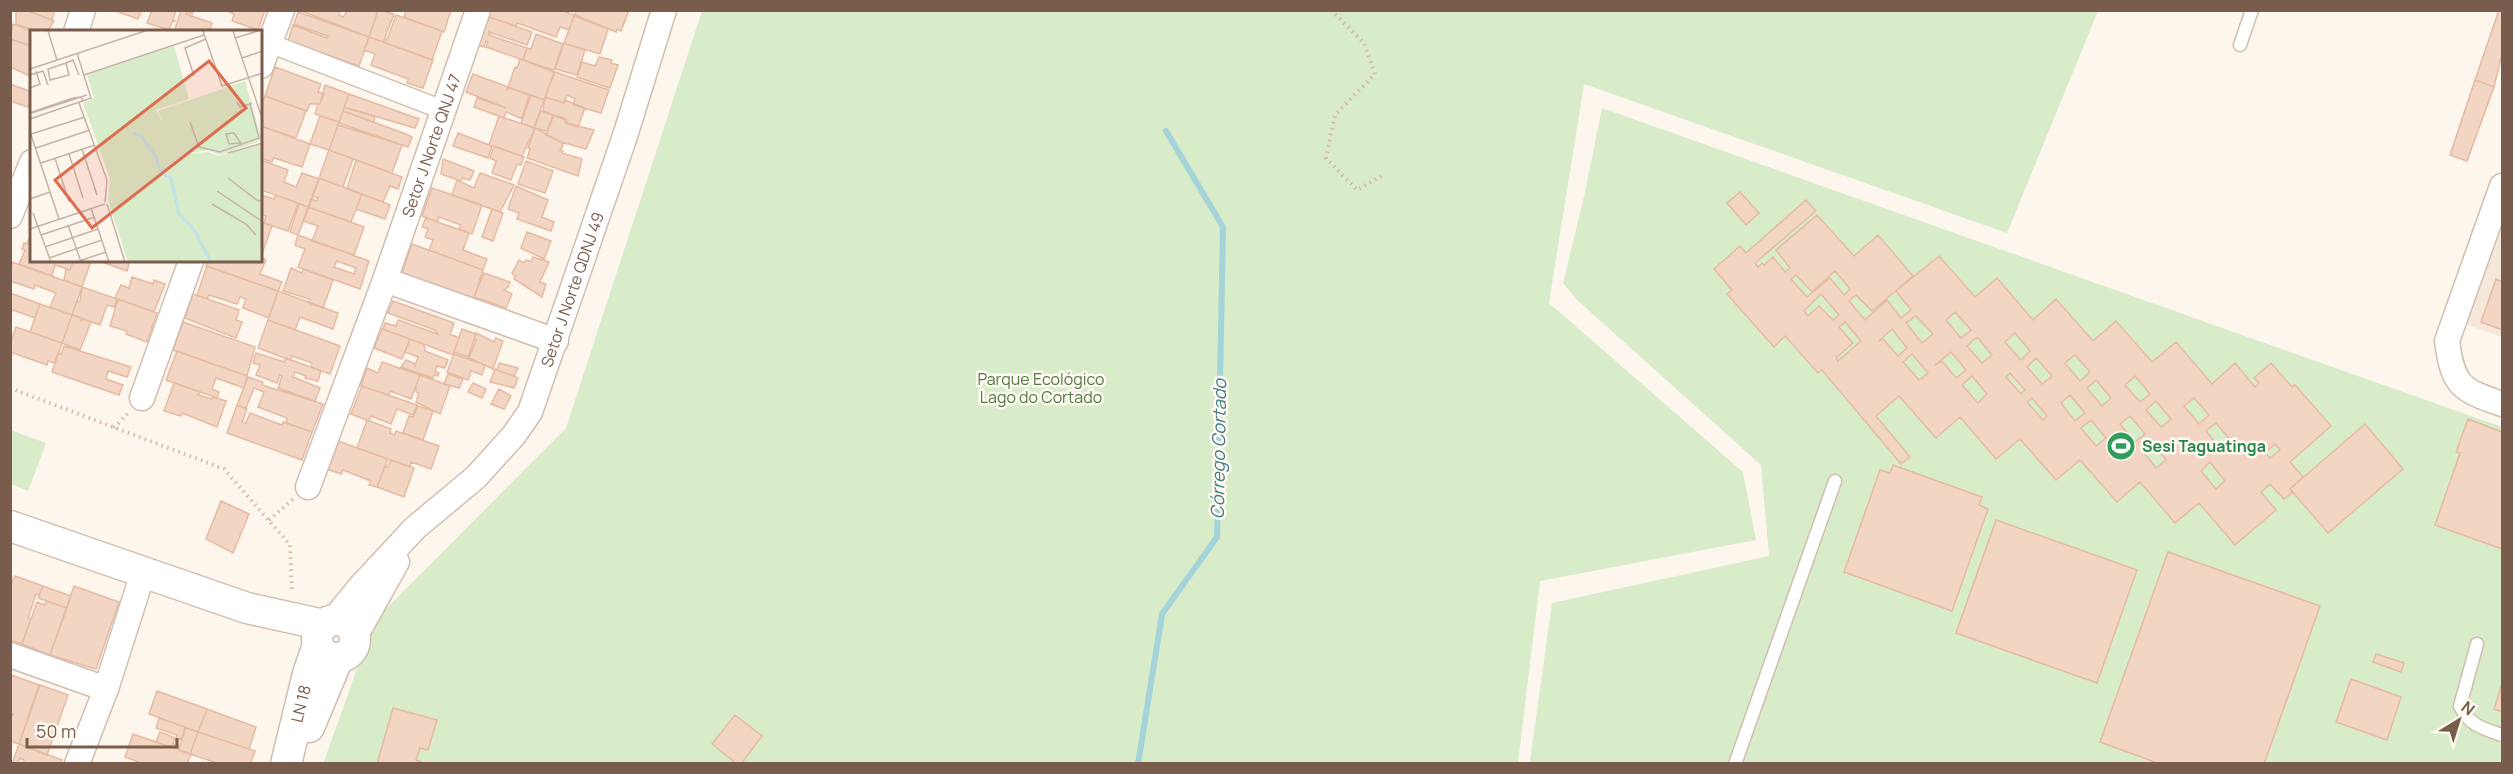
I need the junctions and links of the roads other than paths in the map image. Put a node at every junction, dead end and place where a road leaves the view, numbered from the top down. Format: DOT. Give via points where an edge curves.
graph roads {
  1 [pos="83,10"];
  2 [pos="282,10"];
  3 [pos="478,10"];
  4 [pos="664,10"];
  5 [pos="2252,10"];
  6 [pos="77,30"];
  7 [pos="269,44"];
  8 [pos="2240,45"];
  9 [pos="262,63"];
  10 [pos="443,110"];
  11 [pos="30,167"];
  12 [pos="2502,186"];
  13 [pos="10,216"];
  14 [pos="191,262"];
  15 [pos="385,280"];
  16 [pos="556,341"];
  17 [pos="142,398"];
  18 [pos="2502,404"];
  19 [pos="1835,481"];
  20 [pos="308,487"];
  21 [pos="10,526"];
  22 [pos="143,573"];
  23 [pos="247,608"];
  24 [pos="331,637"];
  25 [pos="2477,644"];
  26 [pos="10,655"];
  27 [pos="106,689"];
  28 [pos="2502,735"];
  29 [pos="77,764"];
  30 [pos="287,764"];
  31 [pos="1735,764"];
  1 -- 6 [label="street"];
  2 -- 7 [label="street"];
  3 -- 10 [label="street, Setor J Norte QNJ 47"];
  4 -- 16 [label="street, Setor J Norte QDNJ 49"];
  5 -- 8 [label="lane"];
  7 -- 9 [label="street"];
  7 -- 10 [label="street"];
  10 -- 15 [label="street, Setor J Norte QNJ 47"];
  11 -- 13 [label="street"];
  12 -- 18 [label="street" via="2447,342 2450,365 2459,385"];
  14 -- 17 [label="street"];
  15 -- 16 [label="street"];
  15 -- 20 [label="street, Setor J Norte QNJ 47"];
  16 -- 24 [label="street, Setor J Norte QDNJ 49" via="530,412 514,435 476,477 415,528 360,587"];
  19 -- 31 [label="lane"];
  21 -- 22 [label="street"];
  22 -- 23 [label="street"];
  22 -- 27 [label="street"];
  23 -- 24 [label="street"];
  23 -- 24 [label="street" via="293,618"];
  24 -- 30 [label="street, LN 18" via="308,674"];
  25 -- 28 [label="lane" via="2460,706 2467,719"];
  26 -- 27 [label="street"];
  27 -- 29 [label="street"];
}
